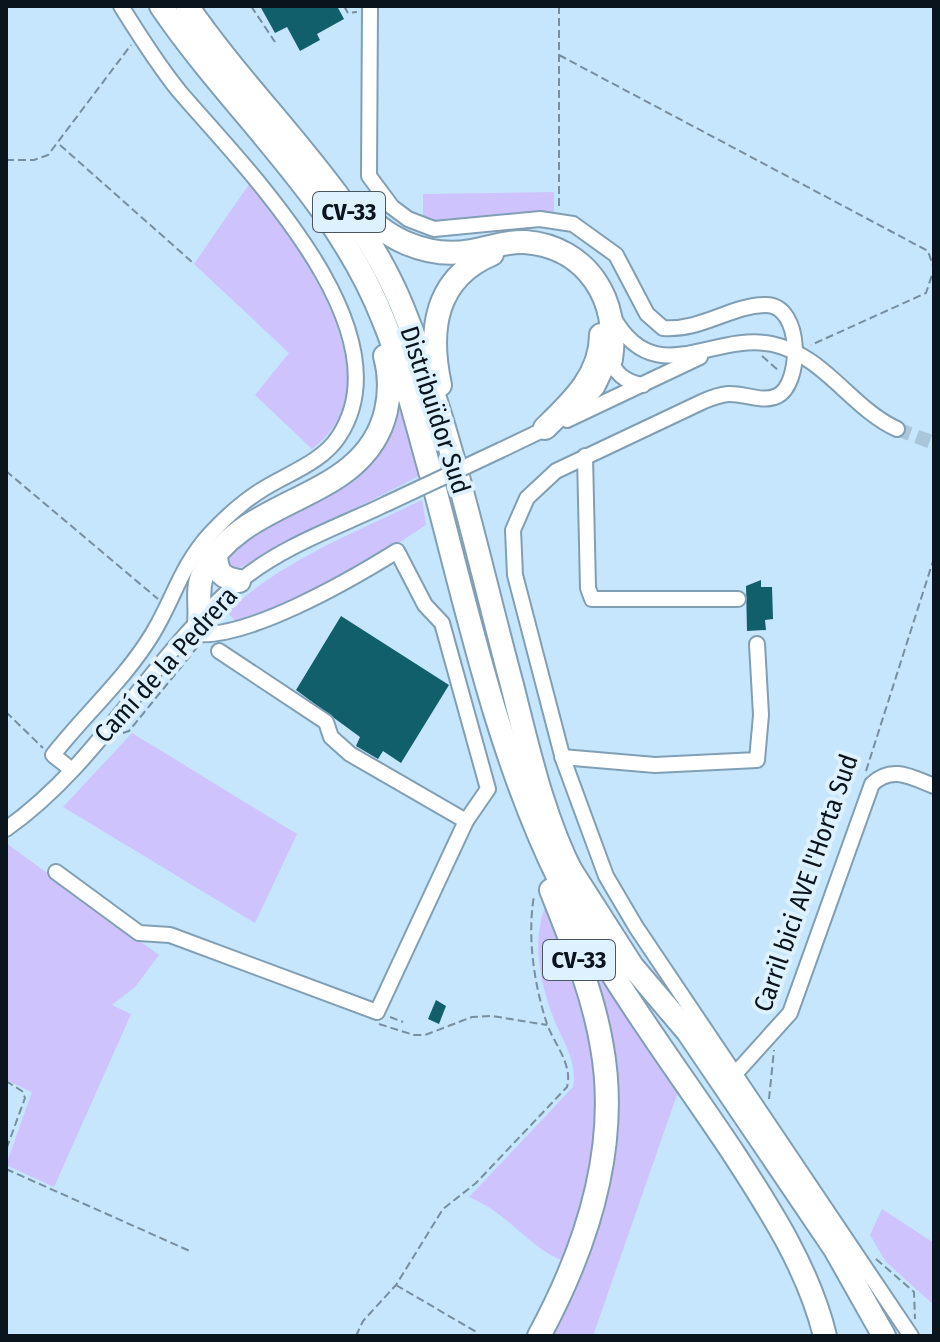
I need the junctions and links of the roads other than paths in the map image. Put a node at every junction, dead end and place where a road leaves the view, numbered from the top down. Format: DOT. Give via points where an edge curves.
graph roads {
  1 [pos="121,6"];
  2 [pos="161,6"];
  3 [pos="370,9"];
  4 [pos="193,14"];
  5 [pos="307,188"];
  6 [pos="571,269"];
  7 [pos="613,317"];
  8 [pos="718,347"];
  9 [pos="639,348"];
  10 [pos="794,350"];
  11 [pos="611,359"];
  12 [pos="643,385"];
  13 [pos="557,421"];
  14 [pos="897,429"];
  15 [pos="445,433"];
  16 [pos="585,456"];
  17 [pos="216,555"];
  18 [pos="239,581"];
  19 [pos="461,586"];
  20 [pos="738,599"];
  21 [pos="196,634"];
  22 [pos="757,644"];
  23 [pos="219,651"];
  24 [pos="562,757"];
  25 [pos="72,770"];
  26 [pos="934,786"];
  27 [pos="466,821"];
  28 [pos="6,829"];
  29 [pos="570,869"];
  30 [pos="56,872"];
  31 [pos="735,1074"];
  32 [pos="913,1329"];
  33 [pos="539,1336"];
  34 [pos="825,1336"];
  35 [pos="837,1336"];
  36 [pos="884,1336"];
  1 -- 25 [label="street" via="179,90 281,207 348,333 358,383 349,421 337,440 234,509 191,557 139,653 53,755"];
  2 -- 5 [label="highway, Distribuïdor Sud / CV-33"];
  3 -- 10 [label="street" via="369,176 392,207 434,229 503,221 573,224 616,255 647,314 663,328 703,325 766,305 791,323"];
  4 -- 7 [label="highway" via="266,90 366,216 385,231 425,250 450,253 524,242 560,250 600,285"];
  4 -- 15 [label="highway, Distribuïdor Sud / CV-33" via="323,174 366,236 401,306"];
  5 -- 17 [label="highway" via="375,324 388,368 389,399 375,442 346,473 261,514"];
  5 -- 19 [label="highway, Distribuïdor Sud / CV-33" via="349,248 383,318"];
  6 -- 11 [label="street" via="590,283 601,301"];
  6 -- 13 [label="highway" via="595,303 601,345 594,370"];
  6 -- 15 [label="highway" via="532,251 505,251 477,261 447,289 436,317 433,347 447,414"];
  7 -- 9 [label="street"];
  7 -- 11 [label="highway"];
  8 -- 9 [label="street" via="675,357"];
  8 -- 10 [label="street" via="756,342"];
  8 -- 12 [label="street"];
  9 -- 11 [label="street"];
  10 -- 14 [label="street" via="865,412"];
  10 -- 16 [label="street" via="790,380 781,394 714,397"];
  11 -- 12 [label="street" via="615,372"];
  11 -- 13 [label="street" via="589,391"];
  12 -- 13 [label="street"];
  13 -- 18 [label="street, Camí de la Pedrera, bridge" via="265,562"];
  15 -- 29 [label="highway, Distribuïdor Sud / CV-33" via="526,740"];
  16 -- 20 [label="street" via="592,599"];
  16 -- 24 [label="street" via="539,484 513,530 515,575"];
  17 -- 18 [label="highway" via="222,576"];
  17 -- 21 [label="highway" via="200,583"];
  18 -- 21 [label="street, Camí de la Pedrera"];
  19 -- 33 [label="highway, CV-33" via="509,783 583,971 603,1049 605,1121 594,1207 569,1280"];
  19 -- 34 [label="highway" via="517,778 562,885 597,949 764,1200 804,1274"];
  21 -- 25 [label="street, Camí de la Pedrera"];
  21 -- 27 [label="street" via="220,635 241,628 303,602 397,551 425,605 442,623 488,789"];
  22 -- 24 [label="street" via="757,760 655,765"];
  23 -- 27 [label="street" via="326,722 331,737 350,754"];
  24 -- 31 [label="street" via="606,876"];
  25 -- 28 [label="street, Camí de la Pedrera" via="40,805"];
  26 -- 31 [label="street" via="896,773 872,784 790,1013"];
  27 -- 30 [label="street" via="377,1012 170,935 139,933"];
  29 -- 35 [label="highway, CV-33" via="604,936 774,1190 812,1265"];
  29 -- 36 [label="highway" via="632,966 688,1032 809,1211"];
  31 -- 32 [label="street"];
}
